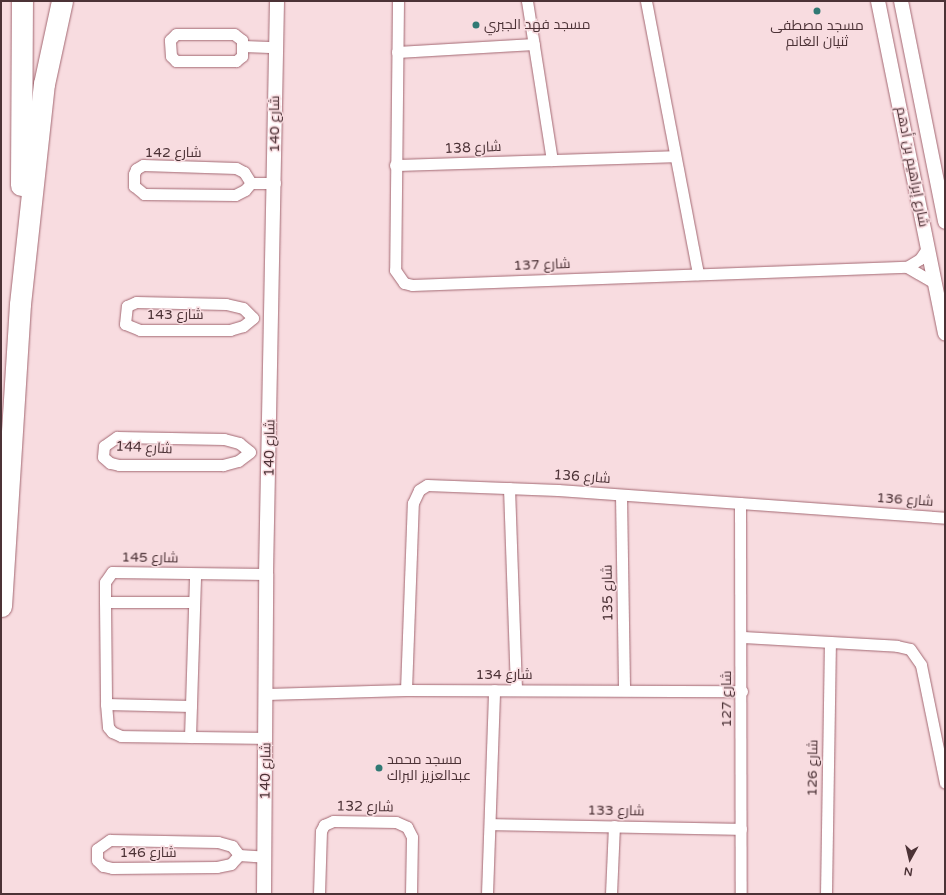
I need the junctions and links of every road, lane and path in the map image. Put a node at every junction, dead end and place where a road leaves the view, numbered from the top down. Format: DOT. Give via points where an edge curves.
graph roads {
  1 [pos="22,1"];
  2 [pos="62,1"];
  3 [pos="277,1"];
  4 [pos="398,1"];
  5 [pos="527,1"];
  6 [pos="646,1"];
  7 [pos="878,1"];
  8 [pos="901,1"];
  9 [pos="534,44"];
  10 [pos="243,46"];
  11 [pos="276,47"];
  12 [pos="397,52"];
  13 [pos="676,156"];
  14 [pos="552,160"];
  15 [pos="394,165"];
  16 [pos="251,183"];
  17 [pos="275,183"];
  18 [pos="945,222"];
  19 [pos="928,246"];
  20 [pos="907,267"];
  21 [pos="698,274"];
  22 [pos="935,283"];
  23 [pos="20,304"];
  24 [pos="273,316"];
  25 [pos="253,318"];
  26 [pos="945,333"];
  27 [pos="250,452"];
  28 [pos="270,452"];
  29 [pos="509,488"];
  30 [pos="621,495"];
  31 [pos="740,503"];
  32 [pos="945,518"];
  33 [pos="194,574"];
  34 [pos="266,574"];
  35 [pos="105,602"];
  36 [pos="194,602"];
  37 [pos="1,606"];
  38 [pos="743,637"];
  39 [pos="830,642"];
  40 [pos="406,690"];
  41 [pos="494,690"];
  42 [pos="516,690"];
  43 [pos="624,690"];
  44 [pos="742,690"];
  45 [pos="266,694"];
  46 [pos="106,704"];
  47 [pos="191,706"];
  48 [pos="190,736"];
  49 [pos="266,738"];
  50 [pos="945,783"];
  51 [pos="490,824"];
  52 [pos="614,826"];
  53 [pos="741,829"];
  54 [pos="239,855"];
  55 [pos="265,857"];
  56 [pos="264,894"];
  57 [pos="319,894"];
  58 [pos="411,894"];
  59 [pos="487,894"];
  60 [pos="611,894"];
  61 [pos="741,894"];
  62 [pos="826,894"];
  1 -- 23 [label="highway"];
  2 -- 23 [label="highway" via="44,84"];
  3 -- 11 [label="street, شارع 140"];
  4 -- 12 [label="street"];
  5 -- 9 [label="street"];
  6 -- 13 [label="street"];
  7 -- 19 [label="street, شارع إبراهيم بن أدهم"];
  8 -- 18 [label="street, شارع إبراهيم بن أدهم"];
  9 -- 12 [label="street"];
  9 -- 14 [label="street"];
  10 -- 10 [label="street" via="242,40 234,34 176,34 170,40 171,56 176,61 236,61 242,56"];
  10 -- 11 [label="street"];
  11 -- 17 [label="street, شارع 140"];
  12 -- 15 [label="street"];
  13 -- 14 [label="street, شارع 138"];
  13 -- 21 [label="street"];
  14 -- 15 [label="street, شارع 138"];
  15 -- 21 [label="street, شارع 137" via="395,270 399,279 412,285"];
  16 -- 16 [label="street, شارع 142" via="244,172 236,168 143,165 136,169 134,174 134,186 144,194 235,195"];
  16 -- 17 [label="street"];
  17 -- 24 [label="street, شارع 140"];
  19 -- 20 [label="street" via="920,259"];
  19 -- 22 [label="street, شارع إبراهيم بن أدهم"];
  20 -- 21 [label="street, شارع 137"];
  20 -- 22 [label="street"];
  22 -- 26 [label="street, شارع إبراهيم بن أدهم"];
  23 -- 37 [label="highway"];
  24 -- 25 [label="street, شارع 143"];
  24 -- 28 [label="street, شارع 140"];
  25 -- 25 [label="street, شارع 143" via="243,308 226,304 136,302 127,306 125,312 125,324 140,330 230,330 243,326"];
  27 -- 27 [label="street, شارع 144" via="239,443 224,439 117,437 104,446 103,457 110,463 119,465 223,464 238,461"];
  27 -- 28 [label="street"];
  28 -- 34 [label="street, شارع 140"];
  29 -- 30 [label="street, شارع 136"];
  29 -- 40 [label="street, شارع 136" via="432,484 423,487 416,494 413,503"];
  29 -- 42 [label="street"];
  30 -- 31 [label="street, شارع 136"];
  30 -- 43 [label="street, شارع 135"];
  31 -- 32 [label="street, شارع 136"];
  31 -- 38 [label="street, شارع 127"];
  33 -- 34 [label="street, شارع 145"];
  33 -- 35 [label="street, شارع 145" via="112,572 105,582"];
  33 -- 36 [label="street, شارع 145"];
  34 -- 45 [label="street, شارع 140"];
  35 -- 36 [label="street"];
  35 -- 46 [label="street, شارع 145"];
  36 -- 47 [label="street, شارع 145"];
  38 -- 39 [label="street"];
  38 -- 44 [label="street, شارع 127"];
  39 -- 50 [label="street" via="904,647 915,653 921,665"];
  39 -- 62 [label="street, شارع 126"];
  40 -- 41 [label="street, شارع 134"];
  40 -- 45 [label="street, شارع 134"];
  41 -- 42 [label="street, شارع 134"];
  41 -- 51 [label="street"];
  42 -- 43 [label="street, شارع 134"];
  43 -- 44 [label="street, شارع 134"];
  44 -- 53 [label="street, شارع 127"];
  45 -- 49 [label="street, شارع 140"];
  46 -- 47 [label="street"];
  46 -- 48 [label="street, شارع 145" via="108,727 121,736"];
  47 -- 48 [label="street, شارع 145"];
  48 -- 49 [label="street, شارع 145"];
  49 -- 55 [label="street, شارع 140"];
  51 -- 52 [label="street, شارع 133"];
  51 -- 59 [label="street"];
  52 -- 53 [label="street, شارع 133"];
  52 -- 60 [label="street"];
  53 -- 61 [label="street, شارع 127"];
  54 -- 54 [label="street, شارع 146" via="232,846 218,842 110,840 97,849 97,860 103,866 112,868 217,868 231,864"];
  54 -- 55 [label="street"];
  55 -- 56 [label="street, شارع 140"];
  57 -- 58 [label="street, شارع 132" via="320,831 324,825 333,821 396,822 407,827 412,837"];
}
